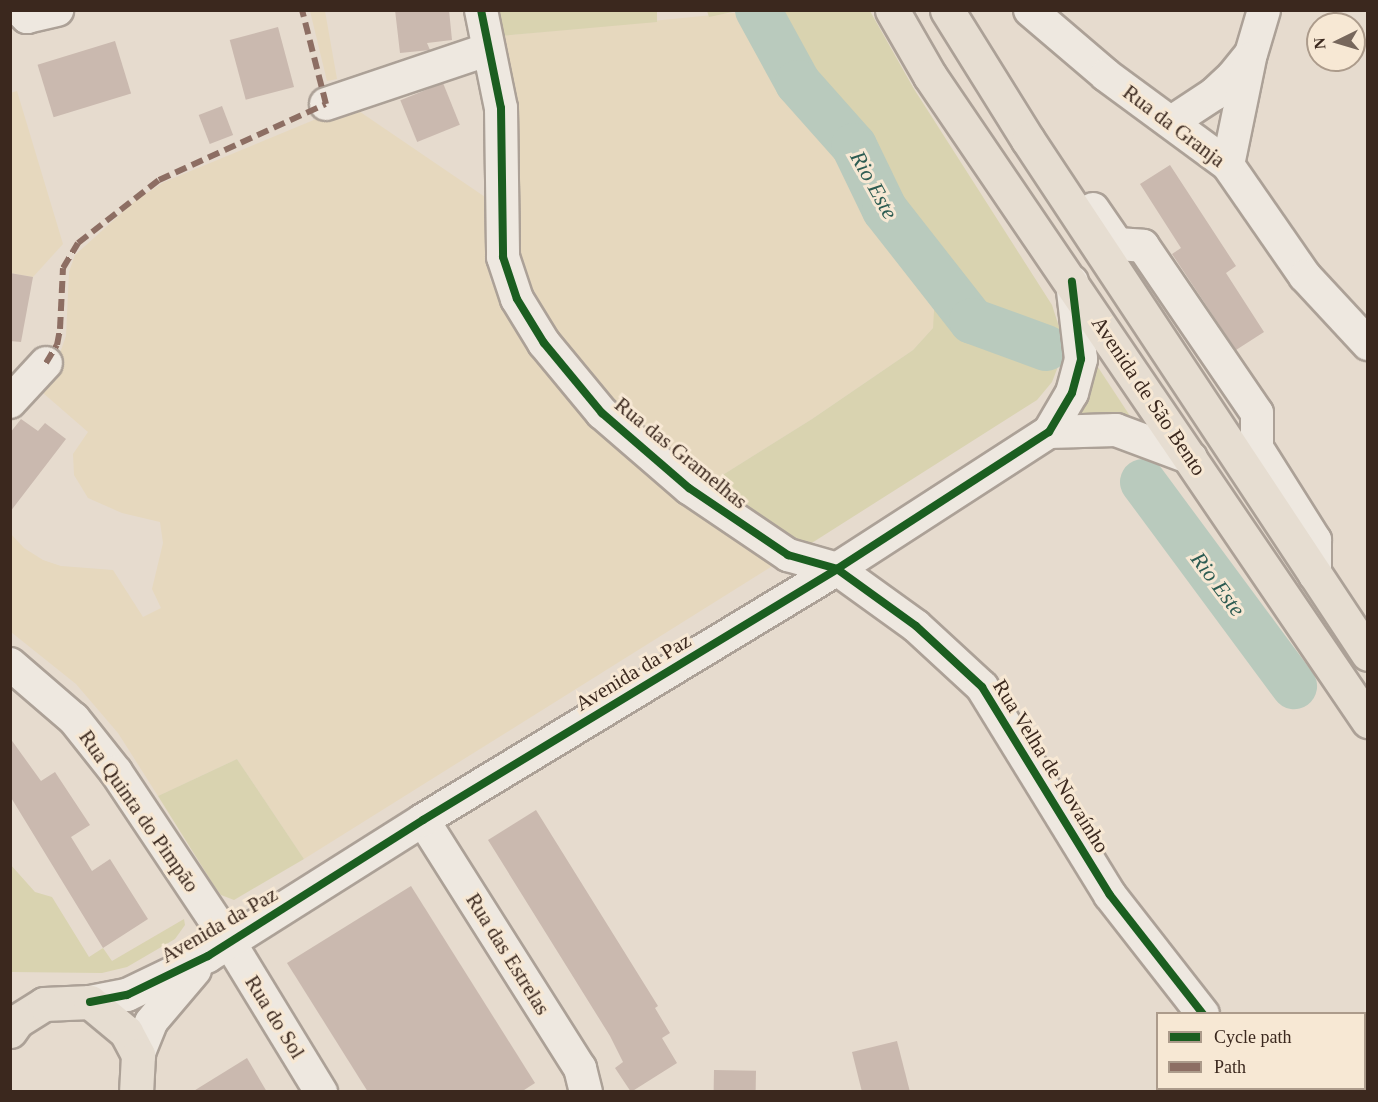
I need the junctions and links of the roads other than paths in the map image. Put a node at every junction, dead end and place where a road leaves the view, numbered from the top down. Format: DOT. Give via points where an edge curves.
graph roads {
  1 [pos="20,10"];
  2 [pos="57,10"];
  3 [pos="481,10"];
  4 [pos="892,10"];
  5 [pos="947,10"];
  6 [pos="1030,10"];
  7 [pos="1264,10"];
  8 [pos="486,50"];
  9 [pos="1251,54"];
  10 [pos="326,104"];
  11 [pos="1173,121"];
  12 [pos="1228,165"];
  13 [pos="1072,282"];
  14 [pos="1368,344"];
  15 [pos="46,363"];
  16 [pos="10,402"];
  17 [pos="1049,432"];
  18 [pos="1191,458"];
  19 [pos="837,569"];
  20 [pos="1368,654"];
  21 [pos="10,664"];
  22 [pos="1368,721"];
  23 [pos="423,820"];
  24 [pos="219,950"];
  25 [pos="10,995"];
  26 [pos="90,1002"];
  27 [pos="44,1004"];
  28 [pos="1201,1012"];
  29 [pos="10,1031"];
  30 [pos="138,1055"];
  31 [pos="136,1092"];
  32 [pos="321,1092"];
  33 [pos="586,1092"];
  1 -- 2 [label="street" via="27,17"];
  3 -- 8 [label="street, Rua das Gramelhas"];
  4 -- 13 [label="main road, Avenida de São Bento" via="930,76"];
  5 -- 20 [label="main road, Avenida de São Bento" via="1035,151"];
  6 -- 11 [label="street, Rua da Granja" via="1106,75"];
  7 -- 9 [label="street"];
  8 -- 10 [label="street"];
  8 -- 19 [label="street, Rua das Gramelhas" via="501,108 503,256 508,278 529,320 602,413 689,488 788,555"];
  9 -- 11 [label="street" via="1224,86"];
  9 -- 12 [label="street"];
  11 -- 12 [label="street, Rua da Granja"];
  12 -- 14 [label="street, Rua da Granja" via="1305,276"];
  13 -- 17 [label="street, Avenida da Paz" via="1081,359 1072,393"];
  13 -- 18 [label="main road, Avenida de São Bento"];
  15 -- 16 [label="street"];
  17 -- 18 [label="street" via="1116,430"];
  17 -- 19 [label="street, Avenida da Paz"];
  18 -- 22 [label="main road, Avenida de São Bento"];
  19 -- 23 [label="street, Avenida da Paz"];
  19 -- 28 [label="street, Rua Velha de Novaínho" via="916,626 982,687 1110,895"];
  21 -- 24 [label="street, Rua Quinta do Pimpão" via="74,719 116,772"];
  23 -- 24 [label="street, Avenida da Paz"];
  23 -- 33 [label="street, Rua das Estrelas" via="580,1068"];
  24 -- 26 [label="street, Avenida da Paz" via="127,995"];
  24 -- 30 [label="street, Avenida da Paz" via="158,1013"];
  24 -- 32 [label="street, Rua do Sol"];
  25 -- 27 [label="main road"];
  26 -- 27 [label="main road"];
  26 -- 30 [label="main road" via="114,1018"];
  27 -- 29 [label="main road" via="17,1021"];
  30 -- 31 [label="main road"];
}
